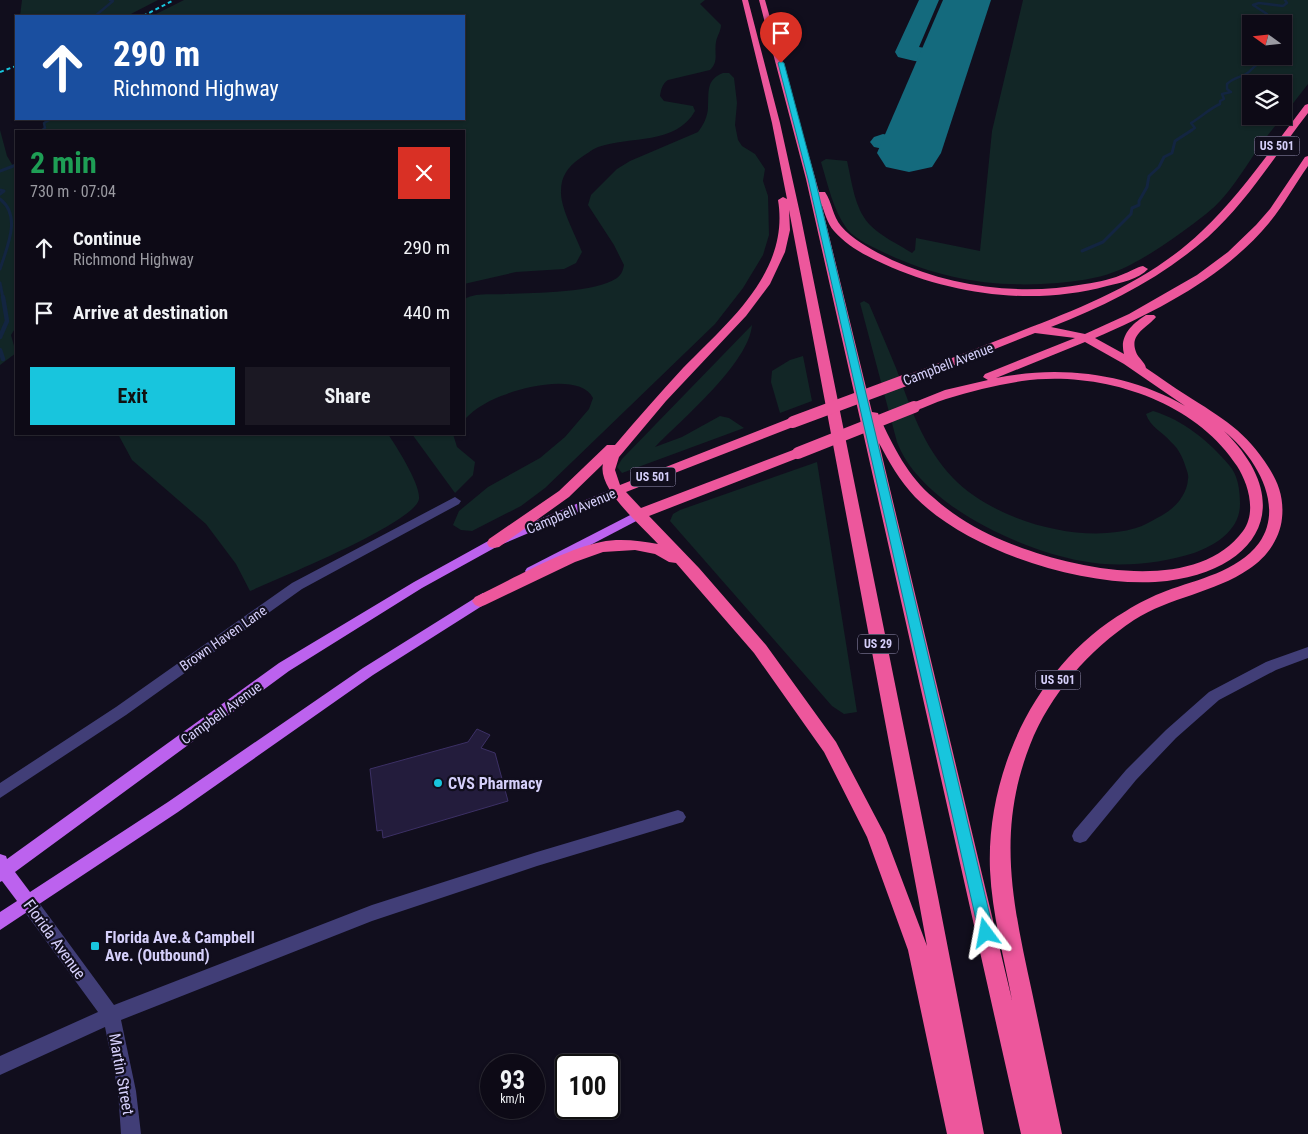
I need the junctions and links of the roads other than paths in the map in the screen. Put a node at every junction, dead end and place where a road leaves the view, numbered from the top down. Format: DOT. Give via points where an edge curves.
graph roads {
  1 [pos="745,0"];
  2 [pos="762,0"];
  3 [pos="1308,107"];
  4 [pos="782,154"];
  5 [pos="1308,159"];
  6 [pos="811,179"];
  7 [pos="1205,234"];
  8 [pos="1187,288"];
  9 [pos="1035,330"];
  10 [pos="1085,338"];
  11 [pos="858,380"];
  12 [pos="1157,381"];
  13 [pos="942,396"];
  14 [pos="661,399"];
  15 [pos="617,491"];
  16 [pos="455,501"];
  17 [pos="640,514"];
  18 [pos="494,543"];
  19 [pos="694,572"];
  20 [pos="480,601"];
  21 [pos="1308,652"];
  22 [pos="0,791"];
  23 [pos="678,817"];
  24 [pos="1080,836"];
  25 [pos="2,869"];
  26 [pos="28,902"];
  27 [pos="0,922"];
  28 [pos="111,1015"];
  29 [pos="0,1066"];
  30 [pos="131,1134"];
  31 [pos="959,1134"];
  32 [pos="972,1134"];
  33 [pos="1033,1134"];
  34 [pos="1050,1134"];
  1 -- 4 [label="highway, US 29"];
  2 -- 6 [label="highway, US 29"];
  3 -- 7 [label="highway, Campbell Avenue / US 501" via="1236,201"];
  4 -- 14 [label="highway" via="784,236 774,265 762,288 732,325"];
  4 -- 32 [label="highway, US 29"];
  5 -- 8 [label="highway, Campbell Avenue / US 501" via="1259,228 1213,270"];
  6 -- 7 [label="highway" via="824,197 836,227 866,251 917,272 981,288 1023,293 1057,291 1123,279"];
  6 -- 11 [label="highway, US 29"];
  7 -- 9 [label="highway, Campbell Avenue / US 501" via="1134,286"];
  8 -- 10 [label="highway, Campbell Avenue"];
  8 -- 12 [label="highway, US 501" via="1158,313 1137,324 1130,333 1128,346 1133,360"];
  9 -- 10 [label="highway" via="1063,331"];
  9 -- 15 [label="highway, Campbell Avenue / US 501, bridge"];
  10 -- 12 [label="highway"];
  10 -- 13 [label="highway, Campbell Avenue"];
  11 -- 13 [label="highway" via="900,471 927,500 957,524 999,546 1047,562 1102,574 1158,577 1202,568 1232,553 1250,533 1258,508 1252,478 1214,430 1175,406 1138,390 1101,380 1053,375 1011,379"];
  11 -- 33 [label="highway, US 29"];
  12 -- 34 [label="highway, US 501" via="1215,419 1243,442 1266,476 1276,500 1273,529 1259,555 1236,571 1166,597 1128,617 1089,647 1060,676 1034,716 1015,761 1002,810 1000,868"];
  13 -- 17 [label="highway, Campbell Avenue, bridge"];
  14 -- 15 [label="highway" via="607,467 609,480"];
  14 -- 18 [label="highway" via="564,494"];
  15 -- 17 [label="highway, US 501"];
  15 -- 18 [label="main road, Campbell Avenue"];
  16 -- 22 [label="street, Brown Haven Lane" via="297,586 121,711"];
  17 -- 19 [label="highway"];
  17 -- 20 [label="main road, Campbell Avenue" via="554,557"];
  18 -- 25 [label="main road, Campbell Avenue" via="418,585 284,668"];
  19 -- 20 [label="highway" via="659,548 635,545 602,547 570,558"];
  19 -- 31 [label="highway" via="760,649 830,747 876,835 918,950"];
  20 -- 26 [label="main road, Campbell Avenue" via="315,705 172,808"];
  21 -- 24 [label="street" via="1271,666 1214,696 1138,768"];
  23 -- 28 [label="street" via="537,858 372,912"];
  25 -- 26 [label="main road, Florida Avenue"];
  26 -- 27 [label="main road, Campbell Avenue"];
  26 -- 28 [label="street, Florida Avenue"];
  28 -- 29 [label="street"];
  28 -- 30 [label="street, Martin Street" via="127,1091"];
}
